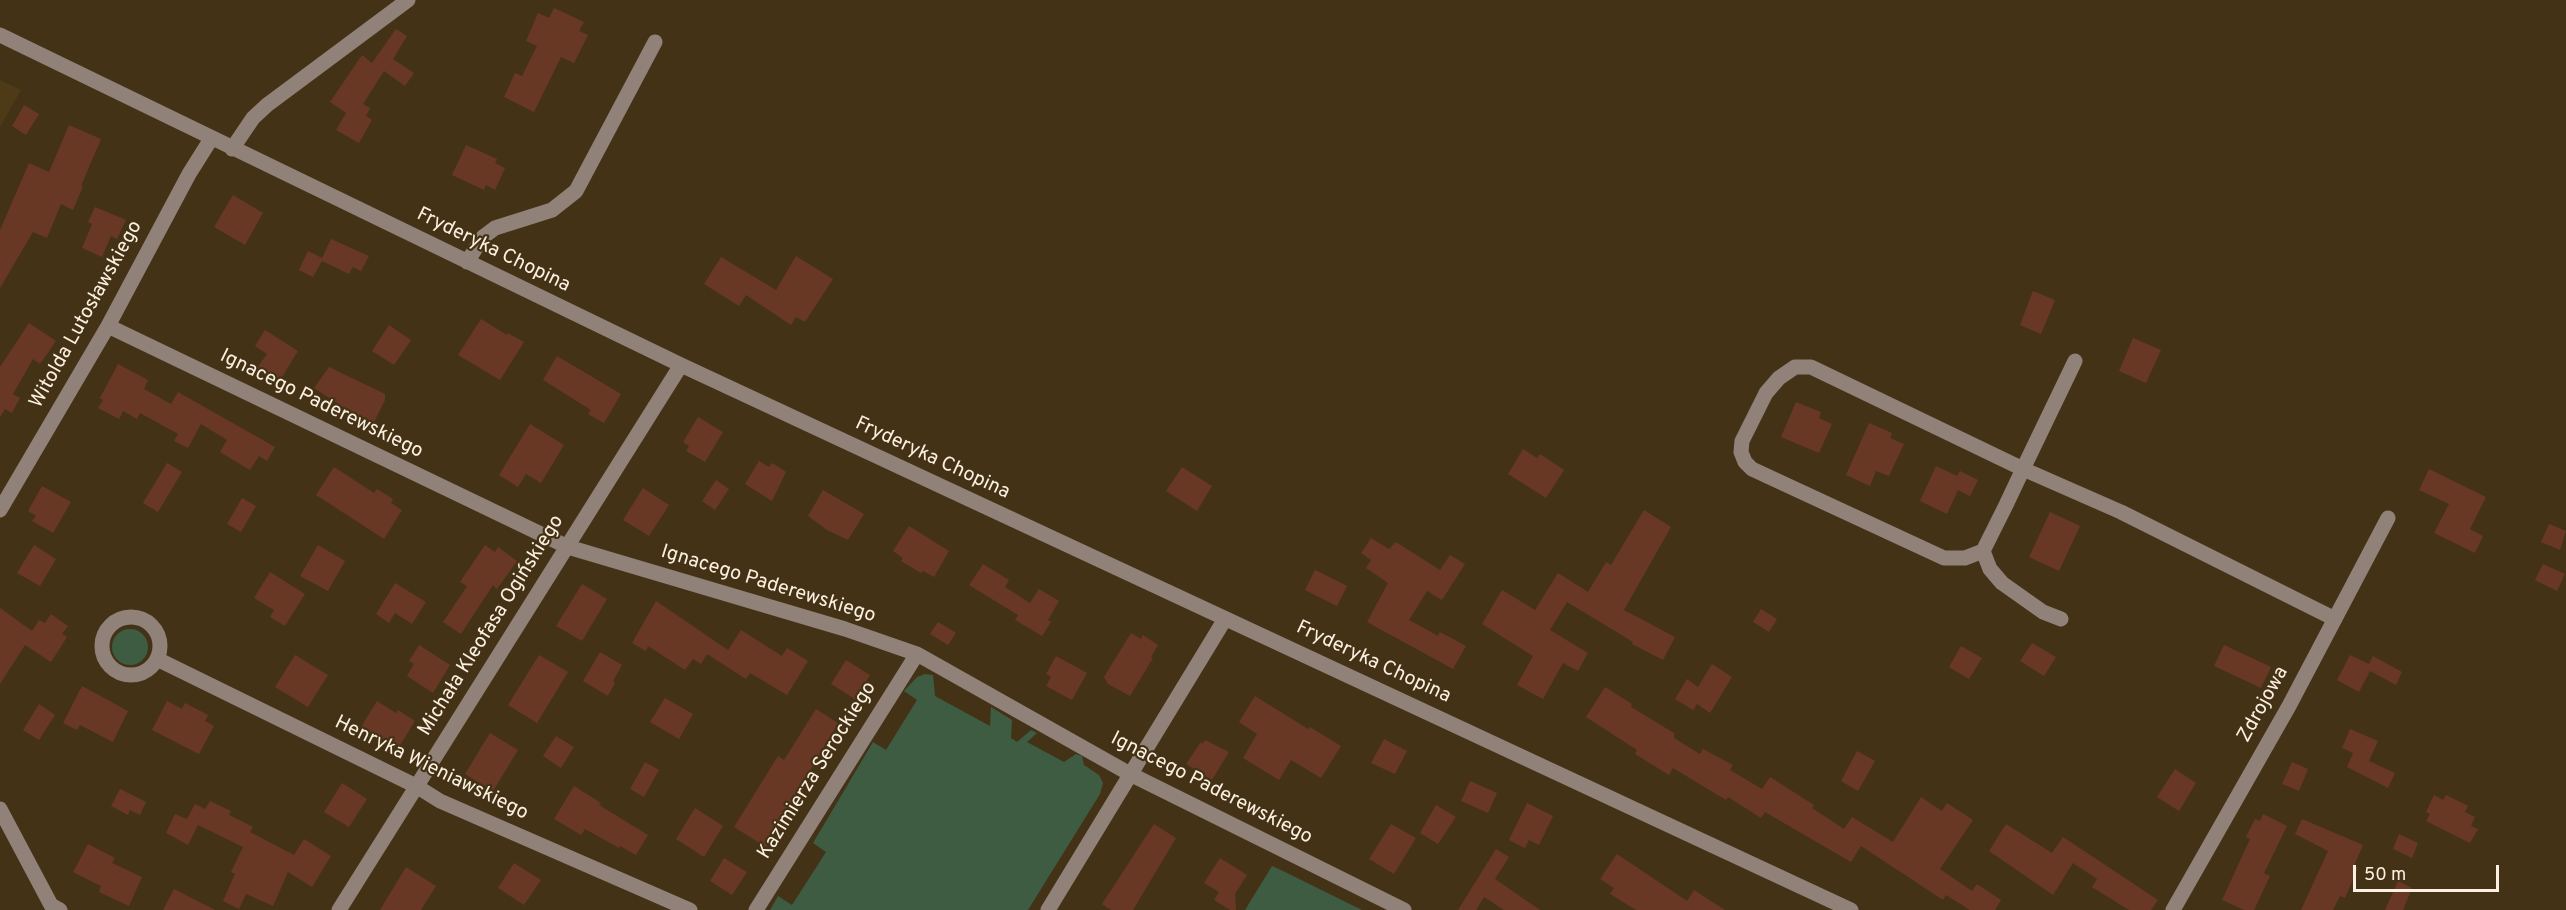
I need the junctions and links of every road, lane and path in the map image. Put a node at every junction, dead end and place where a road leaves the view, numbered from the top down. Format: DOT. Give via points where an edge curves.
graph roads {
  1 [pos="408,0"];
  2 [pos="0,35"];
  3 [pos="655,42"];
  4 [pos="211,139"];
  5 [pos="232,149"];
  6 [pos="467,262"];
  7 [pos="108,326"];
  8 [pos="2075,361"];
  9 [pos="681,365"];
  10 [pos="2023,470"];
  11 [pos="0,510"];
  12 [pos="2388,518"];
  13 [pos="568,547"];
  14 [pos="1983,551"];
  15 [pos="1225,619"];
  16 [pos="2061,619"];
  17 [pos="2335,619"];
  18 [pos="917,654"];
  19 [pos="157,659"];
  20 [pos="1130,774"];
  21 [pos="416,786"];
  22 [pos="0,809"];
  23 [pos="54,909"];
  24 [pos="339,910"];
  25 [pos="690,910"];
  26 [pos="756,910"];
  27 [pos="1048,910"];
  28 [pos="1404,910"];
  29 [pos="1851,910"];
  30 [pos="2173,910"];
  1 -- 5 [label="street" via="267,105"];
  2 -- 4 [label="street, Fryderyka Chopina"];
  3 -- 6 [label="street" via="576,191 552,210 495,228 483,237"];
  4 -- 5 [label="street, Fryderyka Chopina"];
  4 -- 7 [label="street, Witolda Lutosławskiego"];
  5 -- 6 [label="street, Fryderyka Chopina"];
  6 -- 9 [label="street, Fryderyka Chopina"];
  7 -- 11 [label="street, Witolda Lutosławskiego"];
  7 -- 13 [label="street, Ignacego Paderewskiego"];
  8 -- 10 [label="street"];
  9 -- 13 [label="street, Michała Kleofasa Ogińskiego"];
  9 -- 15 [label="street, Fryderyka Chopina"];
  10 -- 14 [label="street"];
  10 -- 14 [label="street" via="1811,367 1794,367 1779,378 1766,393 1742,441 1741,452 1752,469 1944,558 1965,558"];
  10 -- 17 [label="street" via="2121,512"];
  12 -- 17 [label="street, Zdrojowa"];
  13 -- 18 [label="street, Ignacego Paderewskiego"];
  13 -- 21 [label="street, Michała Kleofasa Ogińskiego"];
  14 -- 16 [label="street" via="1990,569 2002,583 2043,612"];
  15 -- 20 [label="street"];
  15 -- 29 [label="street, Fryderyka Chopina"];
  17 -- 30 [label="street, Zdrojowa"];
  18 -- 20 [label="street, Ignacego Paderewskiego"];
  18 -- 26 [label="street, Kazimierza Serockiego"];
  19 -- 21 [label="street, Henryka Wieniawskiego"];
  20 -- 27 [label="street"];
  20 -- 28 [label="street, Ignacego Paderewskiego"];
  21 -- 24 [label="street, Michała Kleofasa Ogińskiego"];
  21 -- 25 [label="street, Henryka Wieniawskiego" via="440,801"];
  22 -- 23 [label="street"];
}
